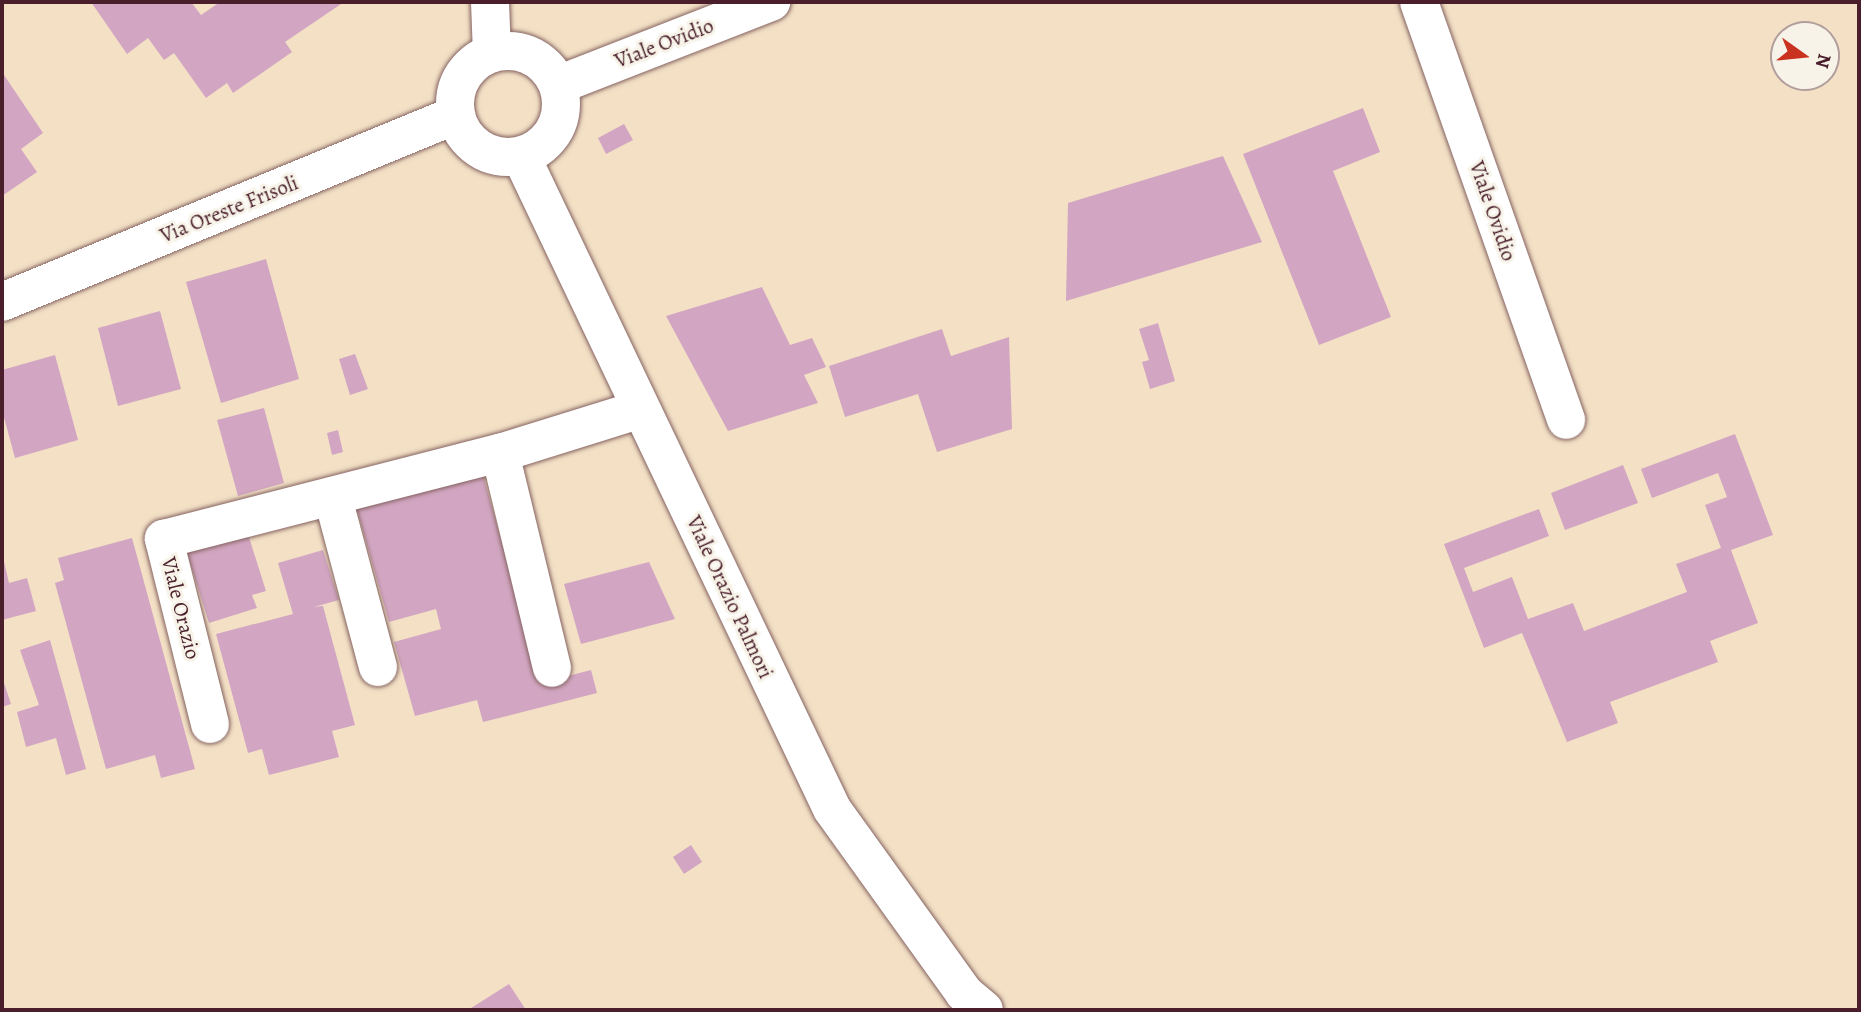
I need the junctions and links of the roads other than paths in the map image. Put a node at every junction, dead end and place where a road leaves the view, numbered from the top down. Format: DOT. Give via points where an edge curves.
graph roads {
  1 [pos="489,2"];
  2 [pos="771,2"];
  3 [pos="1419,2"];
  4 [pos="492,53"];
  5 [pos="558,85"];
  6 [pos="456,115"];
  7 [pos="521,156"];
  8 [pos="2,302"];
  9 [pos="638,410"];
  10 [pos="1566,420"];
  11 [pos="500,453"];
  12 [pos="333,498"];
  13 [pos="378,667"];
  14 [pos="552,668"];
  15 [pos="209,724"];
  16 [pos="984,1010"];
  1 -- 4 [label="street"];
  2 -- 5 [label="street, Viale Ovidio"];
  3 -- 10 [label="street, Viale Ovidio"];
  4 -- 5 [label="street" via="529,55 546,67"];
  4 -- 6 [label="street" via="464,75 455,94"];
  5 -- 7 [label="street" via="561,105 552,135"];
  6 -- 7 [label="street" via="464,134 478,149 497,157"];
  6 -- 8 [label="street, Via Oreste Frisoli"];
  7 -- 9 [label="street, Viale Orazio Palmori"];
  9 -- 11 [label="street, Viale Orazio"];
  9 -- 16 [label="street, Viale Orazio Palmori" via="831,808 964,993"];
  11 -- 12 [label="street, Viale Orazio"];
  11 -- 14 [label="street"];
  12 -- 13 [label="street"];
  12 -- 15 [label="street, Viale Orazio" via="164,539"];
}
